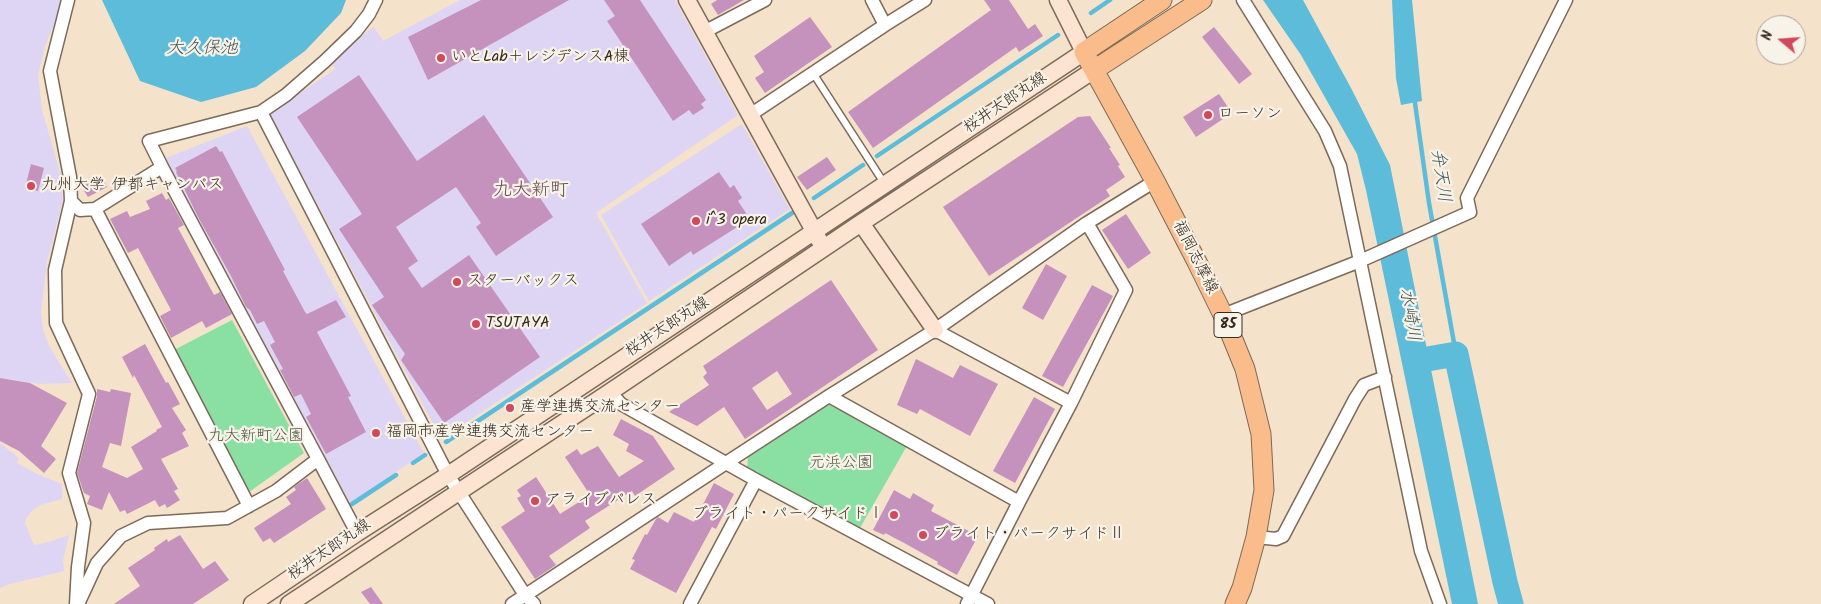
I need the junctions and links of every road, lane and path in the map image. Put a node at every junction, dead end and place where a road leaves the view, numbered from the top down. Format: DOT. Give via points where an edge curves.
graph roads {
  1 [pos="68,0"];
  2 [pos="376,0"];
  3 [pos="687,0"];
  4 [pos="765,0"];
  5 [pos="872,0"];
  6 [pos="925,0"];
  7 [pos="1058,0"];
  8 [pos="1162,0"];
  9 [pos="1202,0"];
  10 [pos="1244,0"];
  11 [pos="1566,0"];
  12 [pos="885,25"];
  13 [pos="704,32"];
  14 [pos="1084,52"];
  15 [pos="1094,70"];
  16 [pos="813,73"];
  17 [pos="261,112"];
  18 [pos="750,115"];
  19 [pos="162,167"];
  20 [pos="1155,180"];
  21 [pos="885,185"];
  22 [pos="71,201"];
  23 [pos="95,209"];
  24 [pos="861,223"];
  25 [pos="1087,223"];
  26 [pos="814,232"];
  27 [pos="823,248"];
  28 [pos="1360,260"];
  29 [pos="1223,315"];
  30 [pos="935,330"];
  31 [pos="1385,377"];
  32 [pos="610,392"];
  33 [pos="829,396"];
  34 [pos="1071,403"];
  35 [pos="318,459"];
  36 [pos="726,463"];
  37 [pos="448,475"];
  38 [pos="756,480"];
  39 [pos="458,492"];
  40 [pos="1019,502"];
  41 [pos="249,506"];
  42 [pos="357,533"];
  43 [pos="1256,537"];
  44 [pos="530,600"];
  45 [pos="969,600"];
  46 [pos="77,604"];
  47 [pos="252,604"];
  48 [pos="289,604"];
  49 [pos="512,604"];
  50 [pos="690,604"];
  51 [pos="988,604"];
  52 [pos="1236,604"];
  53 [pos="1440,604"];
  1 -- 22 [label="street" via="50,72 70,177"];
  2 -- 17 [label="street" via="356,31 286,95"];
  3 -- 13 [label="main road"];
  4 -- 13 [label="street"];
  5 -- 12 [label="street"];
  6 -- 12 [label="street"];
  7 -- 14 [label="main road"];
  8 -- 14 [label="main road"];
  9 -- 15 [label="main road"];
  10 -- 28 [label="street" via="1325,131 1340,166"];
  11 -- 28 [label="street" via="1467,198 1470,212"];
  12 -- 16 [label="street"];
  13 -- 18 [label="main road"];
  14 -- 15 [label="main road, 福岡志摩線 / 85"];
  14 -- 21 [label="main road, 桜井太郎丸線"];
  15 -- 20 [label="main road, 福岡志摩線 / 85"];
  15 -- 24 [label="main road, 桜井太郎丸線"];
  16 -- 18 [label="street"];
  16 -- 21 [label="lane"];
  17 -- 19 [label="street" via="149,140"];
  17 -- 37 [label="street"];
  18 -- 26 [label="main road"];
  19 -- 23 [label="street"];
  19 -- 35 [label="street"];
  20 -- 25 [label="street"];
  20 -- 29 [label="main road, 福岡志摩線 / 85"];
  21 -- 26 [label="main road, 桜井太郎丸線"];
  22 -- 23 [label="street" via="80,210"];
  22 -- 46 [label="street" via="55,270 56,323 89,394 69,473 84,523"];
  23 -- 41 [label="street"];
  24 -- 27 [label="main road, 桜井太郎丸線"];
  24 -- 30 [label="main road"];
  25 -- 30 [label="street"];
  25 -- 34 [label="street" via="1126,290"];
  26 -- 27 [label="main road"];
  26 -- 37 [label="main road, 桜井太郎丸線"];
  27 -- 32 [label="main road, 桜井太郎丸線"];
  28 -- 29 [label="street"];
  28 -- 31 [label="street"];
  29 -- 43 [label="main road, 福岡志摩線 / 85" via="1245,369 1261,434 1264,490"];
  30 -- 33 [label="street"];
  30 -- 34 [label="street"];
  31 -- 43 [label="street" via="1364,385 1355,399 1283,536 1276,539"];
  31 -- 53 [label="street" via="1421,551"];
  32 -- 36 [label="street" via="620,404"];
  32 -- 39 [label="main road, 桜井太郎丸線"];
  33 -- 36 [label="street"];
  33 -- 40 [label="street"];
  34 -- 40 [label="street"];
  35 -- 41 [label="street" via="276,491"];
  35 -- 42 [label="street"];
  36 -- 38 [label="street"];
  36 -- 44 [label="street"];
  37 -- 39 [label="street"];
  37 -- 42 [label="main road, 桜井太郎丸線"];
  38 -- 45 [label="street"];
  38 -- 50 [label="street"];
  39 -- 44 [label="street"];
  39 -- 48 [label="main road, 桜井太郎丸線"];
  40 -- 45 [label="street"];
  41 -- 46 [label="street" via="226,518 148,523 121,536 97,563"];
  42 -- 47 [label="main road, 桜井太郎丸線"];
  43 -- 52 [label="main road, 福岡志摩線 / 85"];
  44 -- 49 [label="street"];
  45 -- 51 [label="street"];
}
